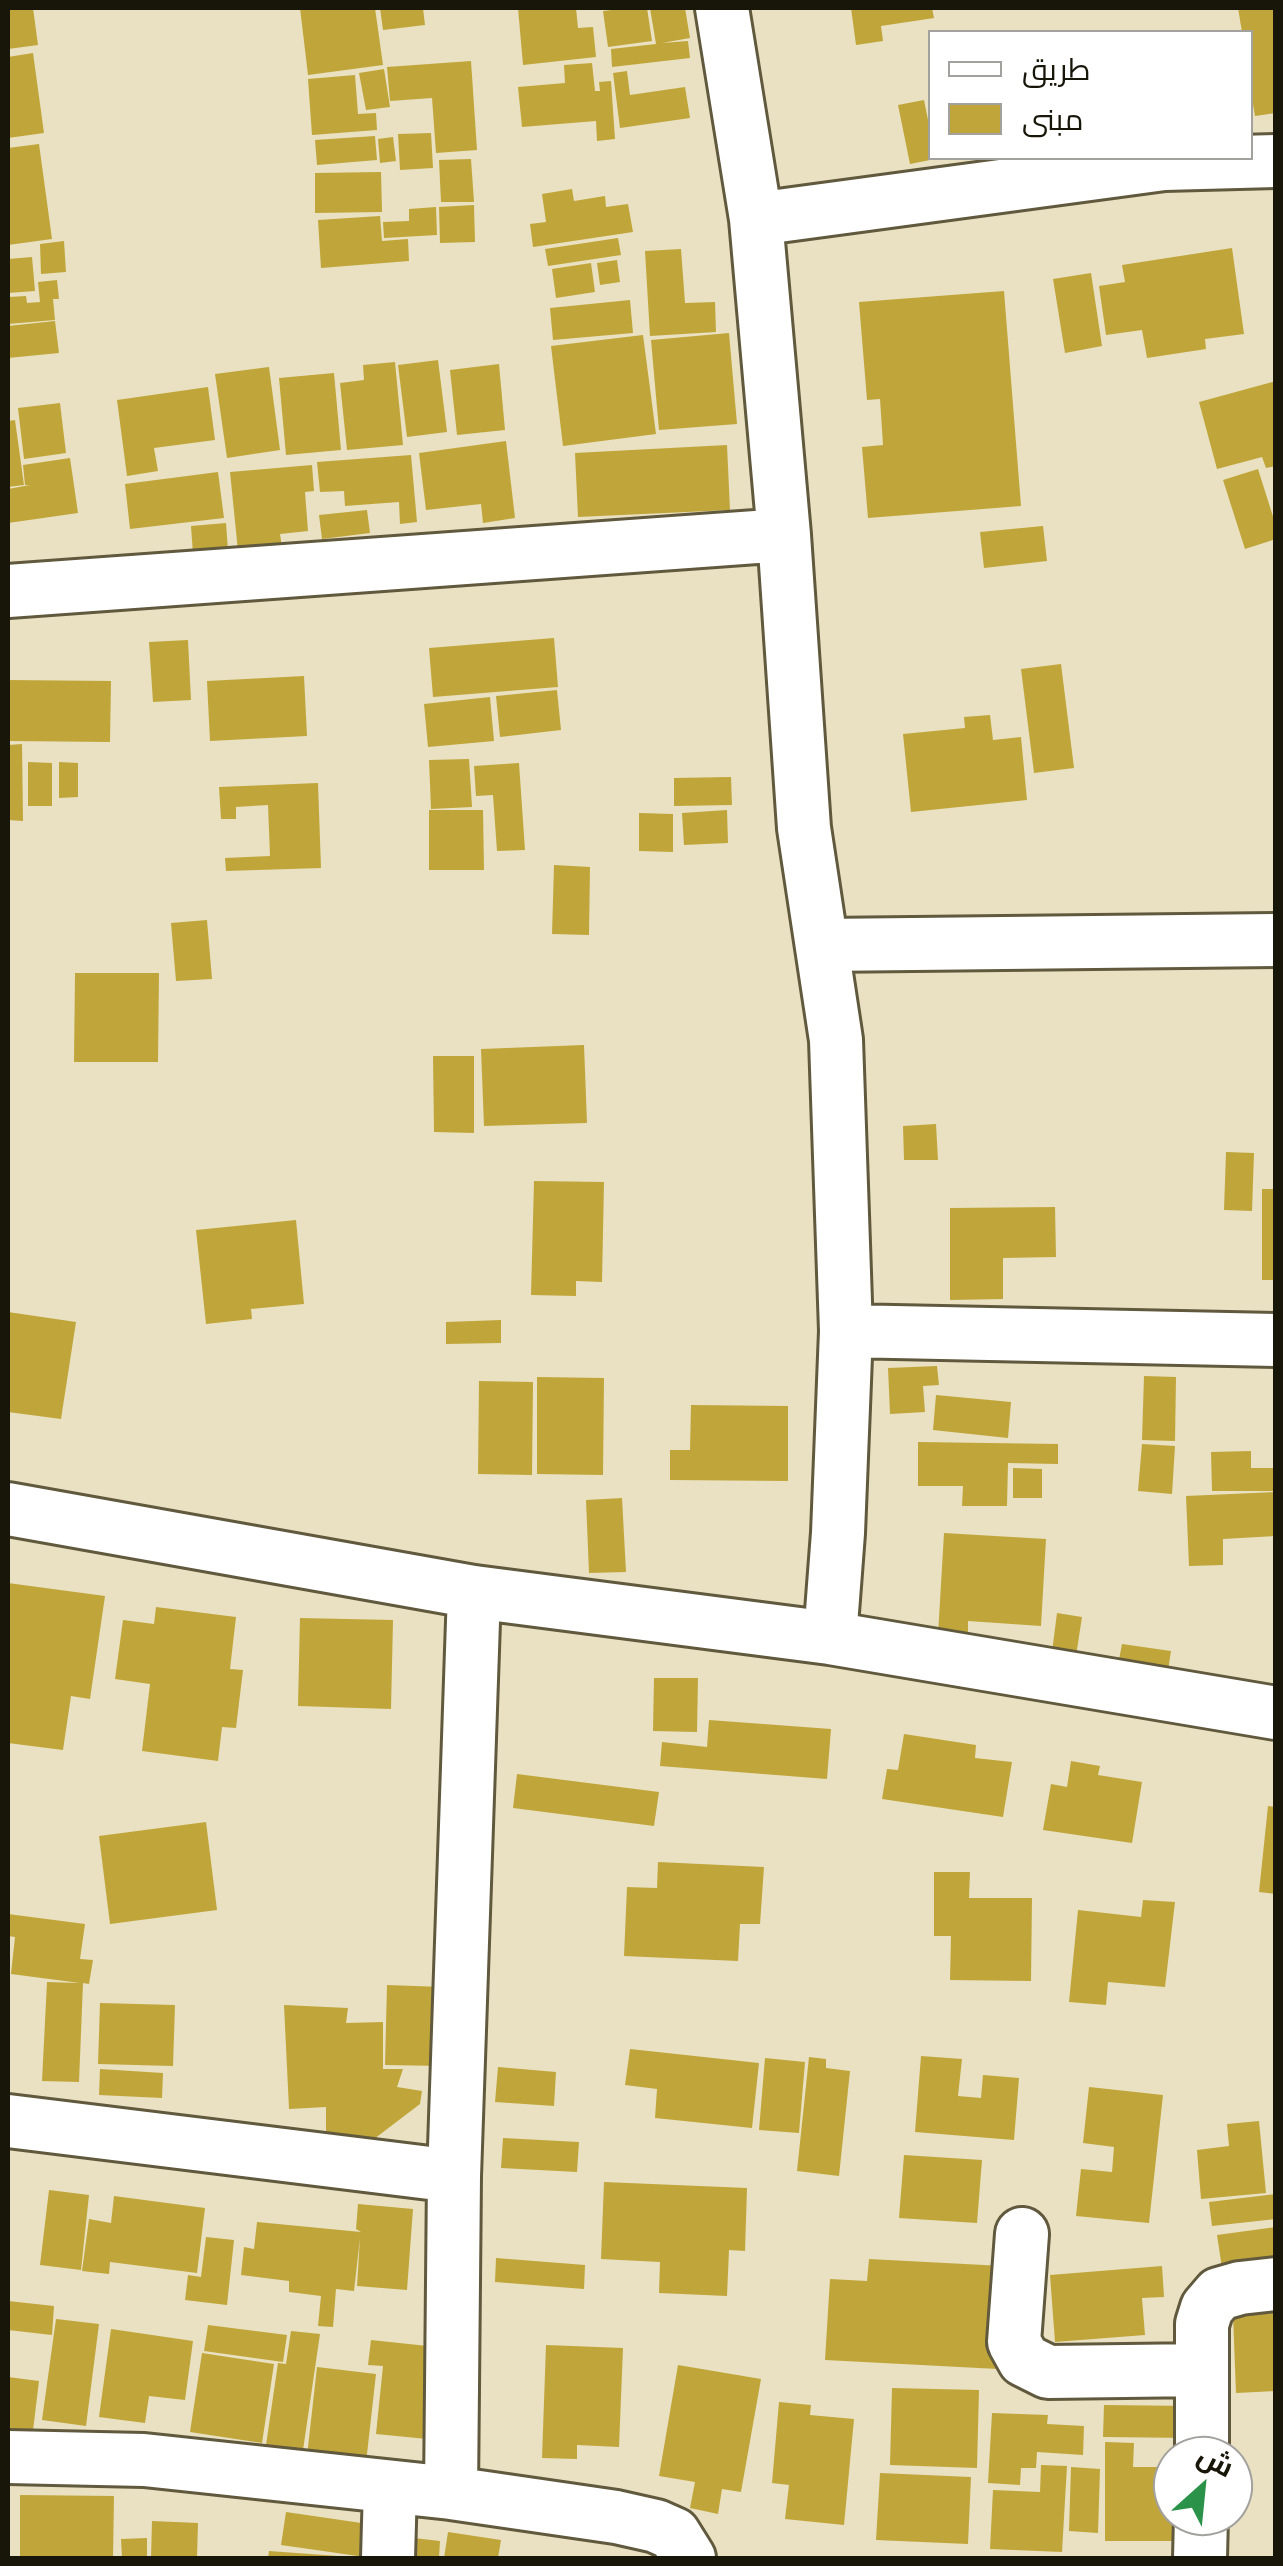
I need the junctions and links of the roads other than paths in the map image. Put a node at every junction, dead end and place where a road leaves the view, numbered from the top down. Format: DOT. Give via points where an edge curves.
graph roads {
  1 [pos="722,8"];
  2 [pos="1276,161"];
  3 [pos="756,220"];
  4 [pos="784,535"];
  5 [pos="8,591"];
  6 [pos="1276,940"];
  7 [pos="824,944"];
  8 [pos="846,1331"];
  9 [pos="1276,1340"];
  10 [pos="8,1509"];
  11 [pos="474,1592"];
  12 [pos="830,1638"];
  13 [pos="1276,1713"];
  14 [pos="8,2121"];
  15 [pos="454,2176"];
  16 [pos="1022,2234"];
  17 [pos="1276,2284"];
  18 [pos="1202,2370"];
  19 [pos="1202,2436"];
  20 [pos="8,2458"];
  21 [pos="390,2487"];
  22 [pos="451,2494"];
  23 [pos="388,2558"];
  24 [pos="689,2558"];
  1 -- 3 [label="street"];
  2 -- 3 [label="street" via="1164,164"];
  3 -- 4 [label="street"];
  4 -- 5 [label="street"];
  4 -- 7 [label="street" via="804,828"];
  6 -- 7 [label="street"];
  7 -- 8 [label="street" via="837,1057"];
  8 -- 9 [label="street"];
  8 -- 12 [label="street"];
  10 -- 11 [label="street"];
  11 -- 12 [label="street"];
  11 -- 15 [label="street"];
  12 -- 13 [label="street"];
  14 -- 15 [label="street"];
  15 -- 22 [label="street"];
  16 -- 18 [label="street" via="1014,2342 1024,2360 1048,2372"];
  17 -- 18 [label="street" via="1219,2294 1202,2324"];
  18 -- 19 [label="street"];
  20 -- 21 [label="street" via="144,2460"];
  21 -- 22 [label="street"];
  21 -- 23 [label="street"];
  22 -- 24 [label="street" via="656,2526 674,2534"];
}
